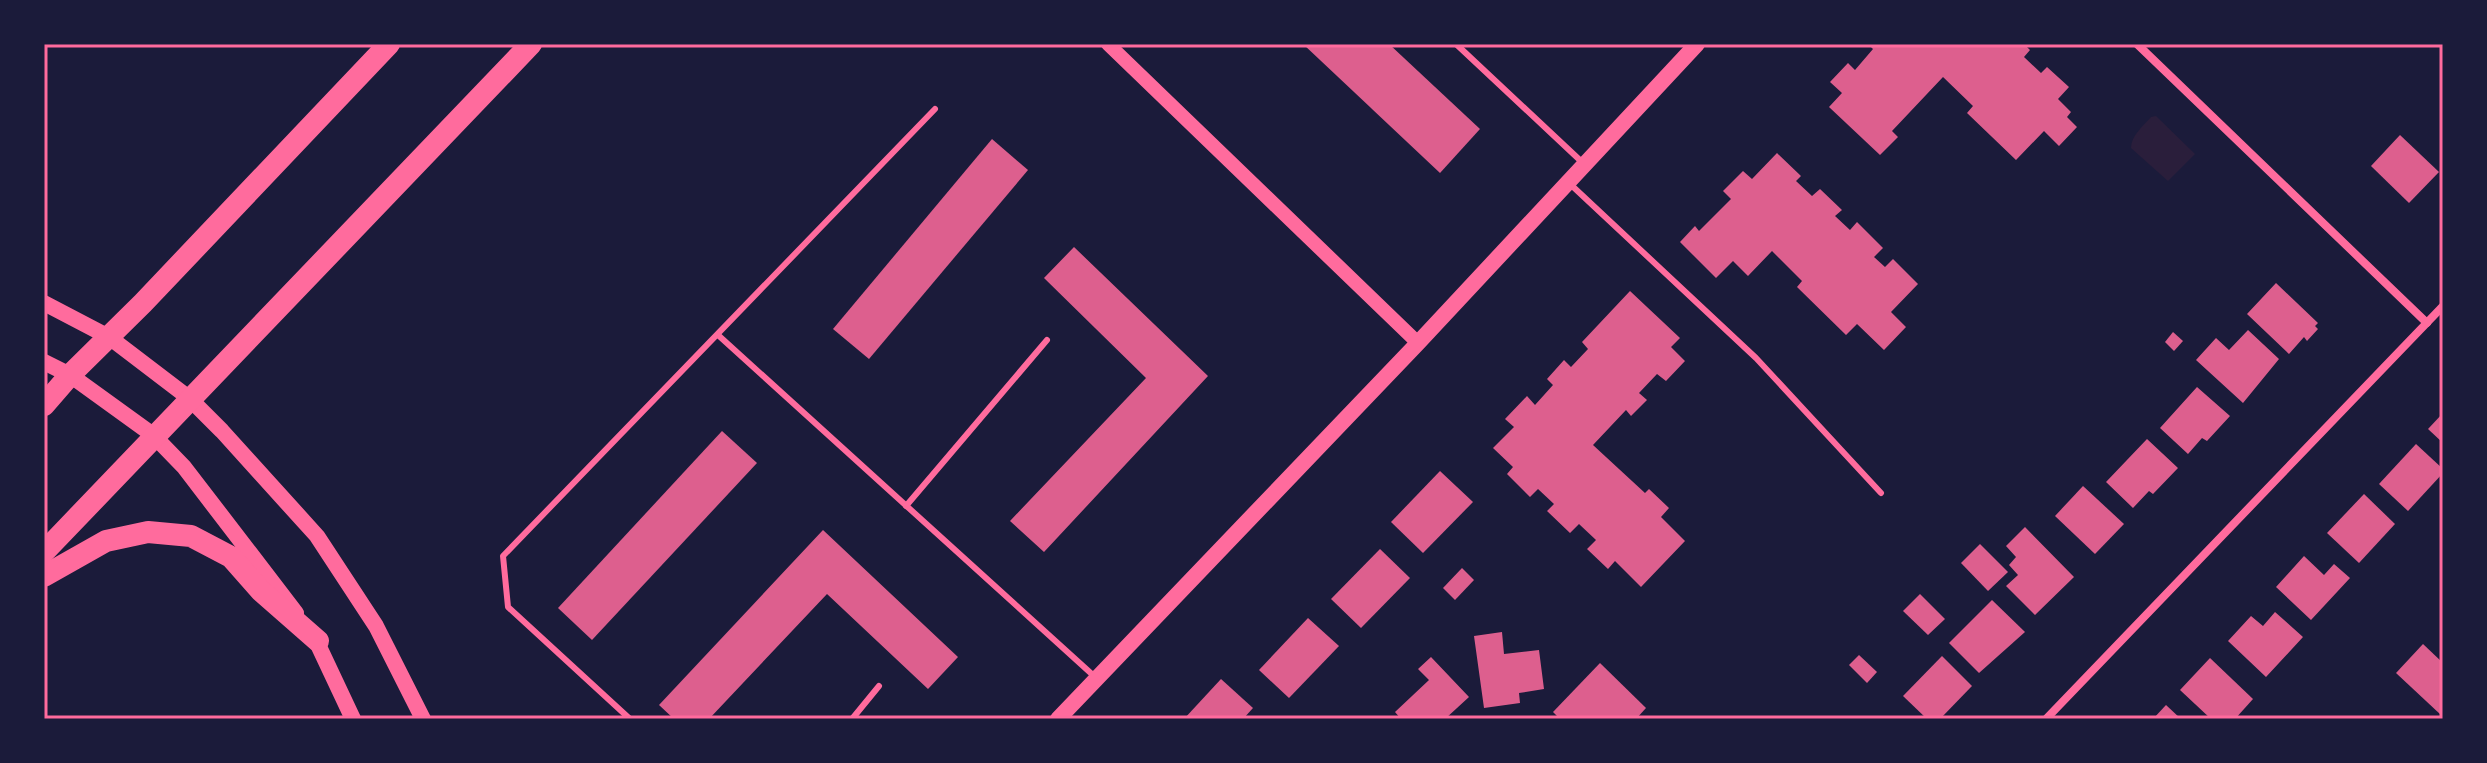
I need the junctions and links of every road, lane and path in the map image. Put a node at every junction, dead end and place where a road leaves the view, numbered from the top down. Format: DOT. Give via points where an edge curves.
graph roads {
  1 [pos="389,44"];
  2 [pos="531,44"];
  3 [pos="1108,44"];
  4 [pos="1456,44"];
  5 [pos="1697,44"];
  6 [pos="2137,44"];
  7 [pos="935,109"];
  8 [pos="1586,166"];
  9 [pos="1569,183"];
  10 [pos="44,303"];
  11 [pos="2443,306"];
  12 [pos="2427,323"];
  13 [pos="718,335"];
  14 [pos="109,337"];
  15 [pos="1047,340"];
  16 [pos="1418,343"];
  17 [pos="44,362"];
  18 [pos="70,375"];
  19 [pos="189,398"];
  20 [pos="44,405"];
  21 [pos="153,435"];
  22 [pos="1881,493"];
  23 [pos="906,506"];
  24 [pos="44,552"];
  25 [pos="44,576"];
  26 [pos="318,641"];
  27 [pos="1097,679"];
  28 [pos="879,686"];
  29 [pos="353,719"];
  30 [pos="423,719"];
  31 [pos="630,719"];
  32 [pos="852,719"];
  33 [pos="1058,719"];
  34 [pos="2046,719"];
  1 -- 14 [label="highway"];
  2 -- 19 [label="highway"];
  3 -- 16 [label="street"];
  4 -- 8 [label="lane"];
  5 -- 8 [label="main road"];
  6 -- 12 [label="street"];
  7 -- 13 [label="lane"];
  8 -- 9 [label="main road"];
  9 -- 16 [label="main road"];
  9 -- 22 [label="lane" via="1756,358"];
  10 -- 14 [label="main road"];
  11 -- 12 [label="street"];
  12 -- 34 [label="street"];
  13 -- 23 [label="lane"];
  13 -- 31 [label="lane" via="503,556 508,607"];
  14 -- 18 [label="highway"];
  14 -- 19 [label="main road"];
  15 -- 23 [label="lane"];
  16 -- 27 [label="main road"];
  17 -- 18 [label="main road"];
  18 -- 20 [label="highway"];
  18 -- 21 [label="main road"];
  19 -- 21 [label="highway"];
  19 -- 30 [label="main road" via="317,536 376,626"];
  21 -- 24 [label="highway"];
  21 -- 26 [label="main road" via="184,467"];
  23 -- 27 [label="lane"];
  25 -- 26 [label="highway" via="106,541 148,532 191,536 231,557"];
  26 -- 29 [label="main road"];
  27 -- 33 [label="main road"];
  28 -- 32 [label="lane"];
}
